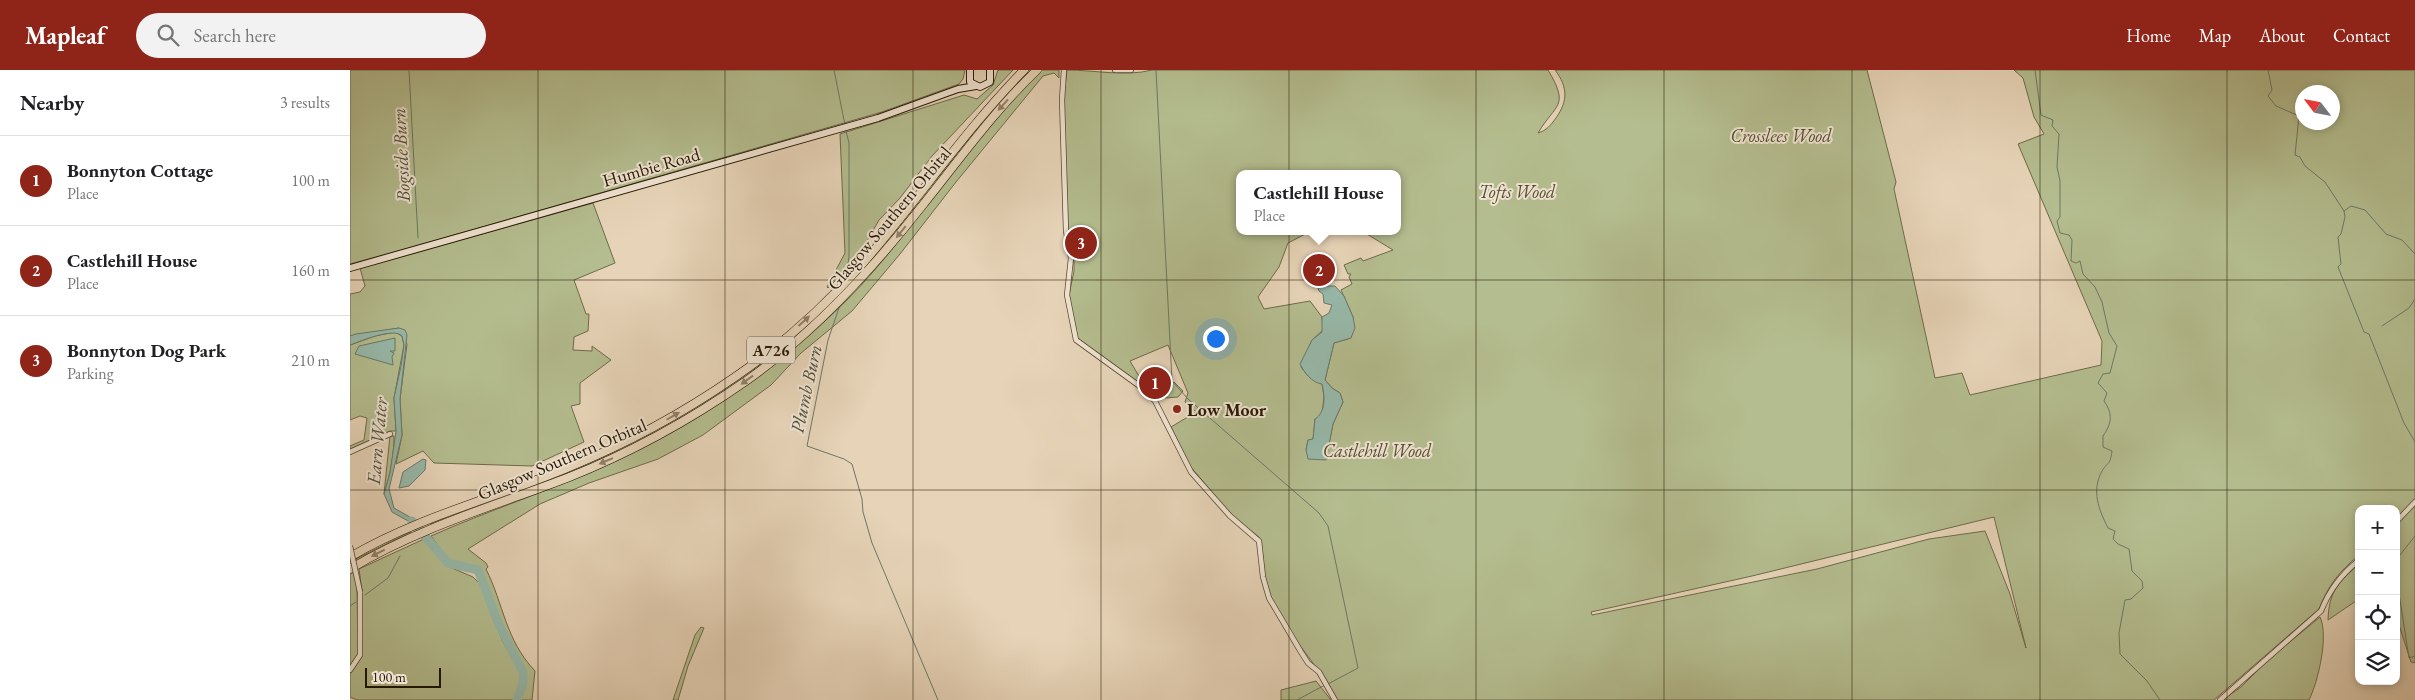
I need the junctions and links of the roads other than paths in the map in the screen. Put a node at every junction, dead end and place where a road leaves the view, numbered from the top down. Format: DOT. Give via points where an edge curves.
graph roads {
  1 [pos="991,70"];
  2 [pos="1024,70"];
  3 [pos="1037,70"];
  4 [pos="1064,70"];
  5 [pos="1115,70"];
  6 [pos="1131,70"];
  7 [pos="969,73"];
  8 [pos="976,86"];
  9 [pos="958,89"];
  10 [pos="350,268"];
  11 [pos="390,434"];
  12 [pos="350,452"];
  13 [pos="2415,502"];
  14 [pos="2400,518"];
  15 [pos="350,546"];
  16 [pos="350,557"];
  17 [pos="2355,564"];
  18 [pos="350,569"];
  19 [pos="350,670"];
  20 [pos="1335,700"];
  21 [pos="2220,700"];
  1 -- 8 [label="street" via="990,82"];
  16 -- 2 [label="highway, Glasgow Southern Orbital / A726, one-way" via="399,532 614,447 737,376 779,344 862,264 990,105"];
  3 -- 18 [label="highway, Glasgow Southern Orbital / A726, one-way" via="988,123 891,245 853,287 791,346 748,379 691,418 617,456 445,523"];
  4 -- 20 [label="street" via="1066,232 1071,258 1067,295 1076,340 1155,401 1191,472 1230,516 1259,541 1269,598"];
  5 -- 6 [label="street"];
  7 -- 8 [label="street" via="970,82"];
  7 -- 9 [label="street" via="966,82"];
  8 -- 9 [label="street, Humbie Road"];
  9 -- 10 [label="street, Humbie Road" via="878,118"];
  11 -- 12 [label="street"];
  13 -- 14 [label="street"];
  15 -- 19 [label="street, bridge" via="360,592 360,655"];
  17 -- 21 [label="street" via="2339,578 2322,611"];
}
